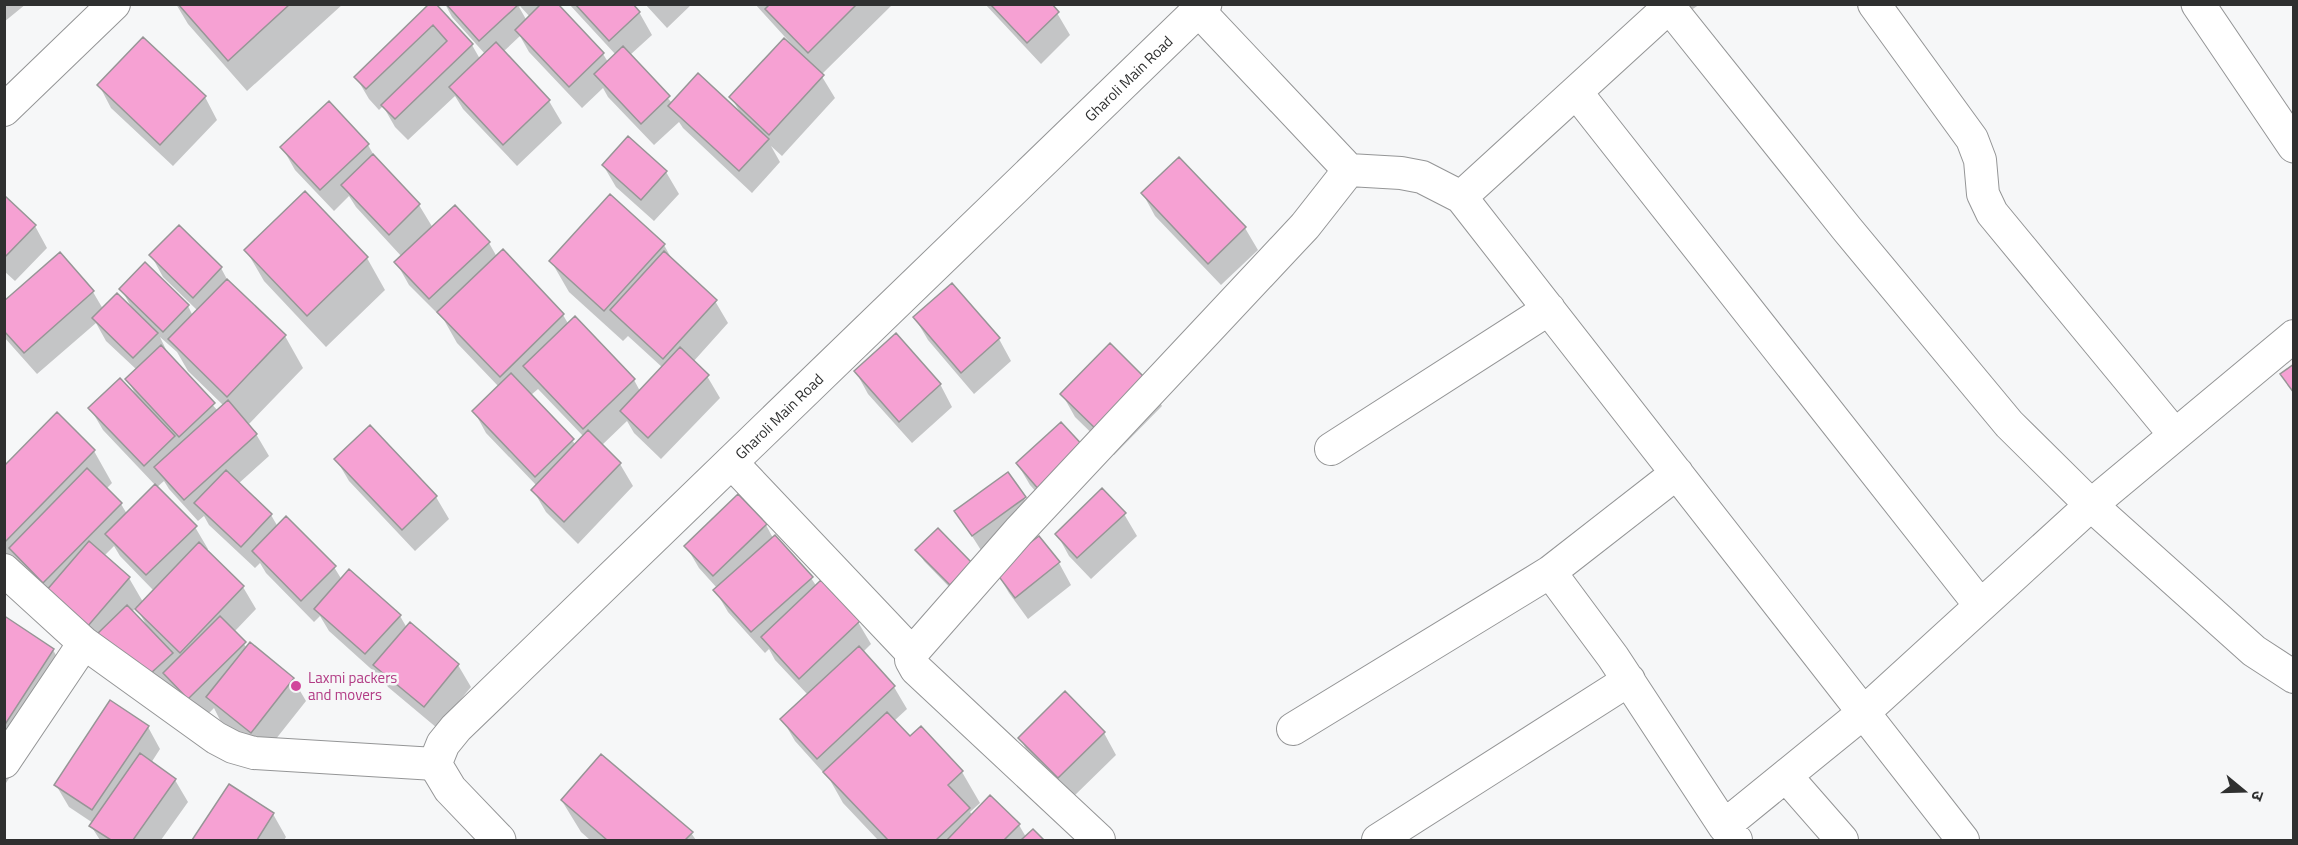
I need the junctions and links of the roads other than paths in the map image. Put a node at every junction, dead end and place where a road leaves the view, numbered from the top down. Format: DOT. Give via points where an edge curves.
graph roads {
  1 [pos="114,4"];
  2 [pos="1874,4"];
  3 [pos="2198,4"];
  4 [pos="1668,6"];
  5 [pos="1201,7"];
  6 [pos="1576,92"];
  7 [pos="4,110"];
  8 [pos="2294,146"];
  9 [pos="1348,170"];
  10 [pos="1461,197"];
  11 [pos="1549,309"];
  12 [pos="2294,336"];
  13 [pos="2175,435"];
  14 [pos="1331,449"];
  15 [pos="731,462"];
  16 [pos="1677,473"];
  17 [pos="2091,505"];
  18 [pos="4,570"];
  19 [pos="1550,572"];
  20 [pos="1980,605"];
  21 [pos="84,643"];
  22 [pos="912,653"];
  23 [pos="2294,677"];
  24 [pos="1629,680"];
  25 [pos="1863,713"];
  26 [pos="1293,729"];
  27 [pos="4,762"];
  28 [pos="435,764"];
  29 [pos="1786,776"];
  30 [pos="1730,833"];
  31 [pos="500,840"];
  32 [pos="1099,840"];
  33 [pos="1378,840"];
  34 [pos="1842,840"];
  35 [pos="1963,840"];
  1 -- 7 [label="street"];
  2 -- 13 [label="street" via="1972,139 1980,160 1983,194 1992,213"];
  3 -- 8 [label="street"];
  4 -- 6 [label="street"];
  4 -- 17 [label="street" via="2009,424"];
  5 -- 9 [label="street"];
  5 -- 15 [label="street, Gharoli Main Road"];
  6 -- 10 [label="street"];
  6 -- 20 [label="street"];
  9 -- 10 [label="street" via="1422,177"];
  9 -- 22 [label="street" via="1305,226 1019,531"];
  10 -- 11 [label="street"];
  11 -- 14 [label="street"];
  11 -- 16 [label="street"];
  12 -- 13 [label="street"];
  13 -- 17 [label="street"];
  15 -- 22 [label="street"];
  15 -- 28 [label="street, Gharoli Main Road" via="456,728 443,744"];
  16 -- 19 [label="street"];
  16 -- 25 [label="street"];
  17 -- 20 [label="street"];
  17 -- 23 [label="street" via="2254,651"];
  18 -- 21 [label="street"];
  19 -- 24 [label="street"];
  19 -- 26 [label="street"];
  20 -- 25 [label="street"];
  21 -- 27 [label="street"];
  21 -- 28 [label="street" via="233,747 254,753"];
  22 -- 32 [label="street" via="915,669"];
  24 -- 30 [label="street"];
  24 -- 33 [label="street"];
  25 -- 29 [label="street"];
  25 -- 35 [label="street"];
  28 -- 31 [label="street" via="450,789"];
  29 -- 30 [label="street"];
  29 -- 34 [label="street"];
}
